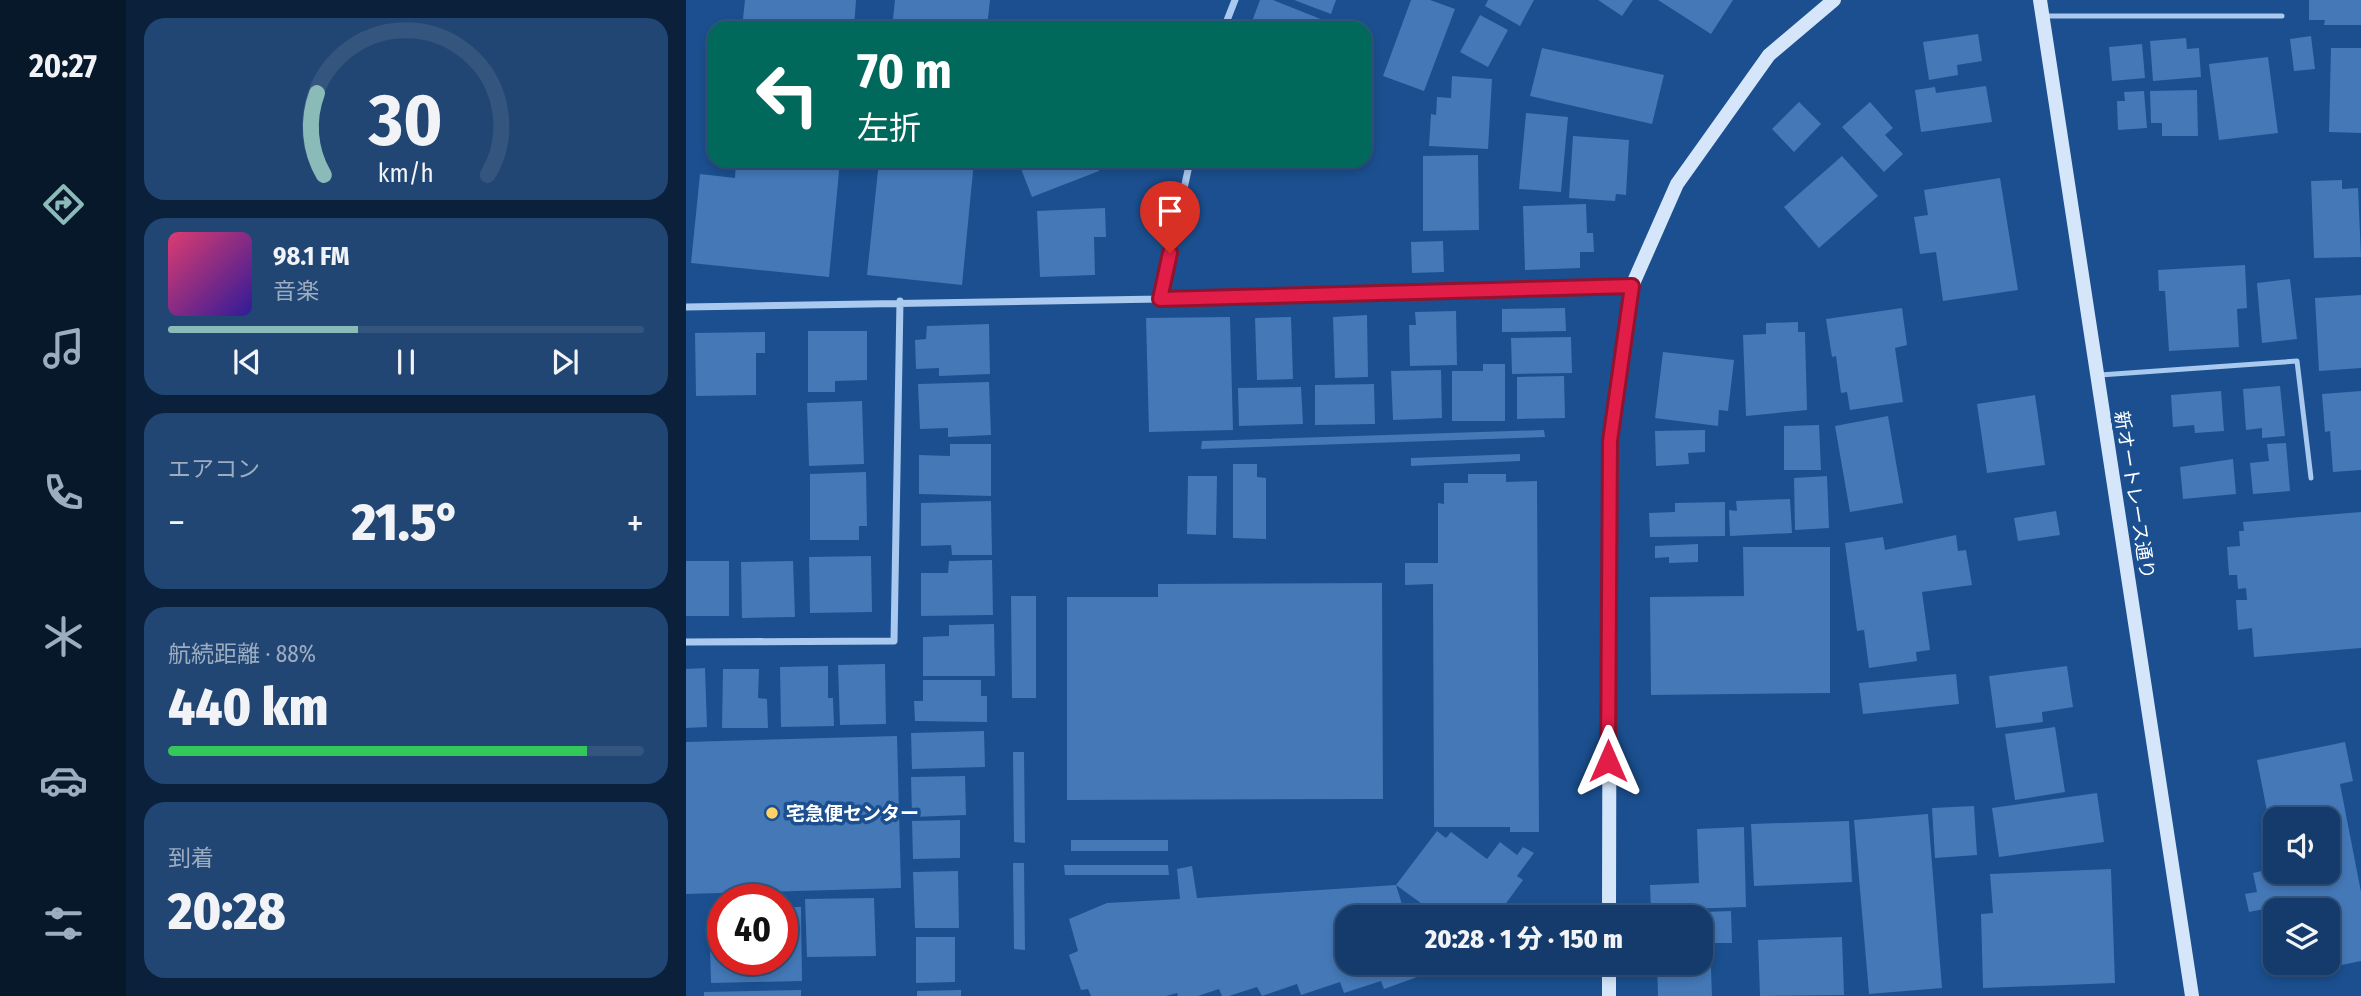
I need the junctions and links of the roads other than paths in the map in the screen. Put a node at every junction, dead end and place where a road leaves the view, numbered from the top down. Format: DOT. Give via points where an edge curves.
graph roads {
  1 [pos="1235,0"];
  2 [pos="1834,0"];
  3 [pos="2040,0"];
  4 [pos="2043,16"];
  5 [pos="2282,16"];
  6 [pos="1227,21"];
  7 [pos="1188,168"];
  8 [pos="1632,286"];
  9 [pos="1160,299"];
  10 [pos="900,301"];
  11 [pos="686,307"];
  12 [pos="2097,375"];
  13 [pos="2311,478"];
  14 [pos="686,642"];
  15 [pos="1609,905"];
  16 [pos="1609,975"];
  17 [pos="1609,996"];
  18 [pos="2192,996"];
  1 -- 6 [label="street"];
  2 -- 8 [label="street" via="1769,55 1677,184"];
  3 -- 4 [label="street, 新オートレース通り"];
  4 -- 5 [label="lane"];
  4 -- 12 [label="street, 新オートレース通り"];
  7 -- 9 [label="street"];
  8 -- 9 [label="street"];
  8 -- 15 [label="street" via="1610,441"];
  9 -- 10 [label="street"];
  10 -- 11 [label="street"];
  10 -- 14 [label="street" via="894,641"];
  12 -- 13 [label="lane" via="2297,361"];
  12 -- 18 [label="street, 新オートレース通り"];
  16 -- 17 [label="street"];
}
